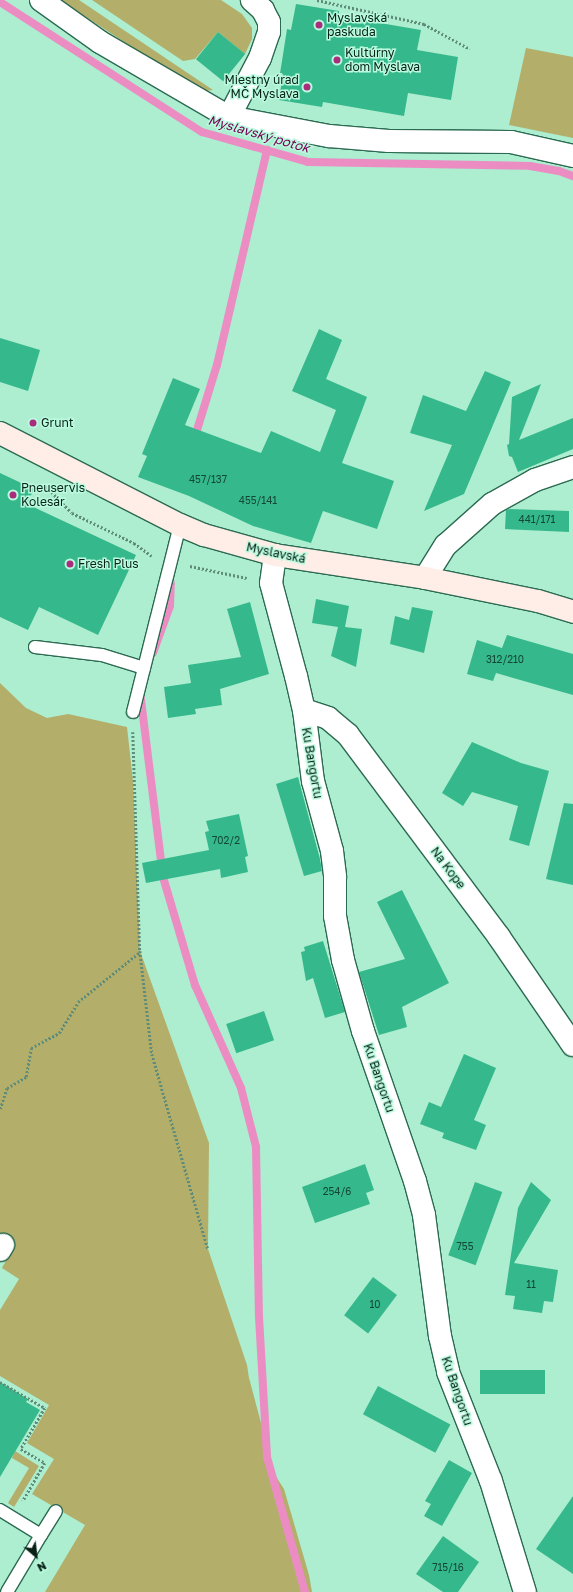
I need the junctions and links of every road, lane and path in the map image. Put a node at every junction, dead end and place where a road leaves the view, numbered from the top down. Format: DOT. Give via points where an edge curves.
graph roads {
  1 [pos="41,0"];
  2 [pos="252,0"];
  3 [pos="317,0"];
  4 [pos="470,49"];
  5 [pos="229,117"];
  6 [pos="573,156"];
  7 [pos="0,434"];
  8 [pos="573,467"];
  9 [pos="45,485"];
  10 [pos="180,525"];
  11 [pos="275,555"];
  12 [pos="170,562"];
  13 [pos="425,578"];
  14 [pos="271,583"];
  15 [pos="573,612"];
  16 [pos="35,647"];
  17 [pos="144,668"];
  18 [pos="304,710"];
  19 [pos="133,712"];
  20 [pos="140,951"];
  21 [pos="573,1045"];
  22 [pos="0,1109"];
  23 [pos="208,1249"];
  24 [pos="0,1382"];
  25 [pos="22,1501"];
  26 [pos="0,1510"];
  27 [pos="56,1511"];
  28 [pos="42,1535"];
  29 [pos="7,1592"];
  30 [pos="525,1592"];
  1 -- 5 [label="street" via="100,42"];
  2 -- 5 [label="street" via="263,10 269,22 269,32 260,58"];
  3 -- 4 [label="path" via="424,24"];
  5 -- 6 [label="street" via="329,136 389,141 511,142"];
  7 -- 10 [label="street, Myslavská"];
  8 -- 13 [label="street" via="535,480 492,504 446,545"];
  9 -- 12 [label="path" via="72,513 134,543 149,555"];
  10 -- 11 [label="street, Myslavská" via="204,535"];
  10 -- 12 [label="lane"];
  11 -- 13 [label="street, Myslavská"];
  11 -- 14 [label="street, Ku Bangortu"];
  12 -- 14 [label="path"];
  12 -- 17 [label="lane"];
  13 -- 15 [label="street, Myslavská" via="538,601"];
  14 -- 18 [label="street, Ku Bangortu"];
  16 -- 17 [label="lane" via="102,655"];
  17 -- 19 [label="lane"];
  18 -- 21 [label="street, Na Kope" via="328,718 348,735 499,936"];
  18 -- 30 [label="street, Ku Bangortu" via="313,781 332,851 335,916 343,960 363,1031 415,1181 424,1216 440,1336 448,1372 491,1481"];
  19 -- 20 [label="path" via="133,781"];
  20 -- 22 [label="path" via="78,1002 59,1033 31,1048 26,1076 7,1088"];
  20 -- 23 [label="path" via="152,1054"];
  24 -- 25 [label="path" via="45,1408 19,1448 45,1463"];
  26 -- 28 [label="lane"];
  27 -- 28 [label="lane"];
  28 -- 29 [label="lane"];
}
